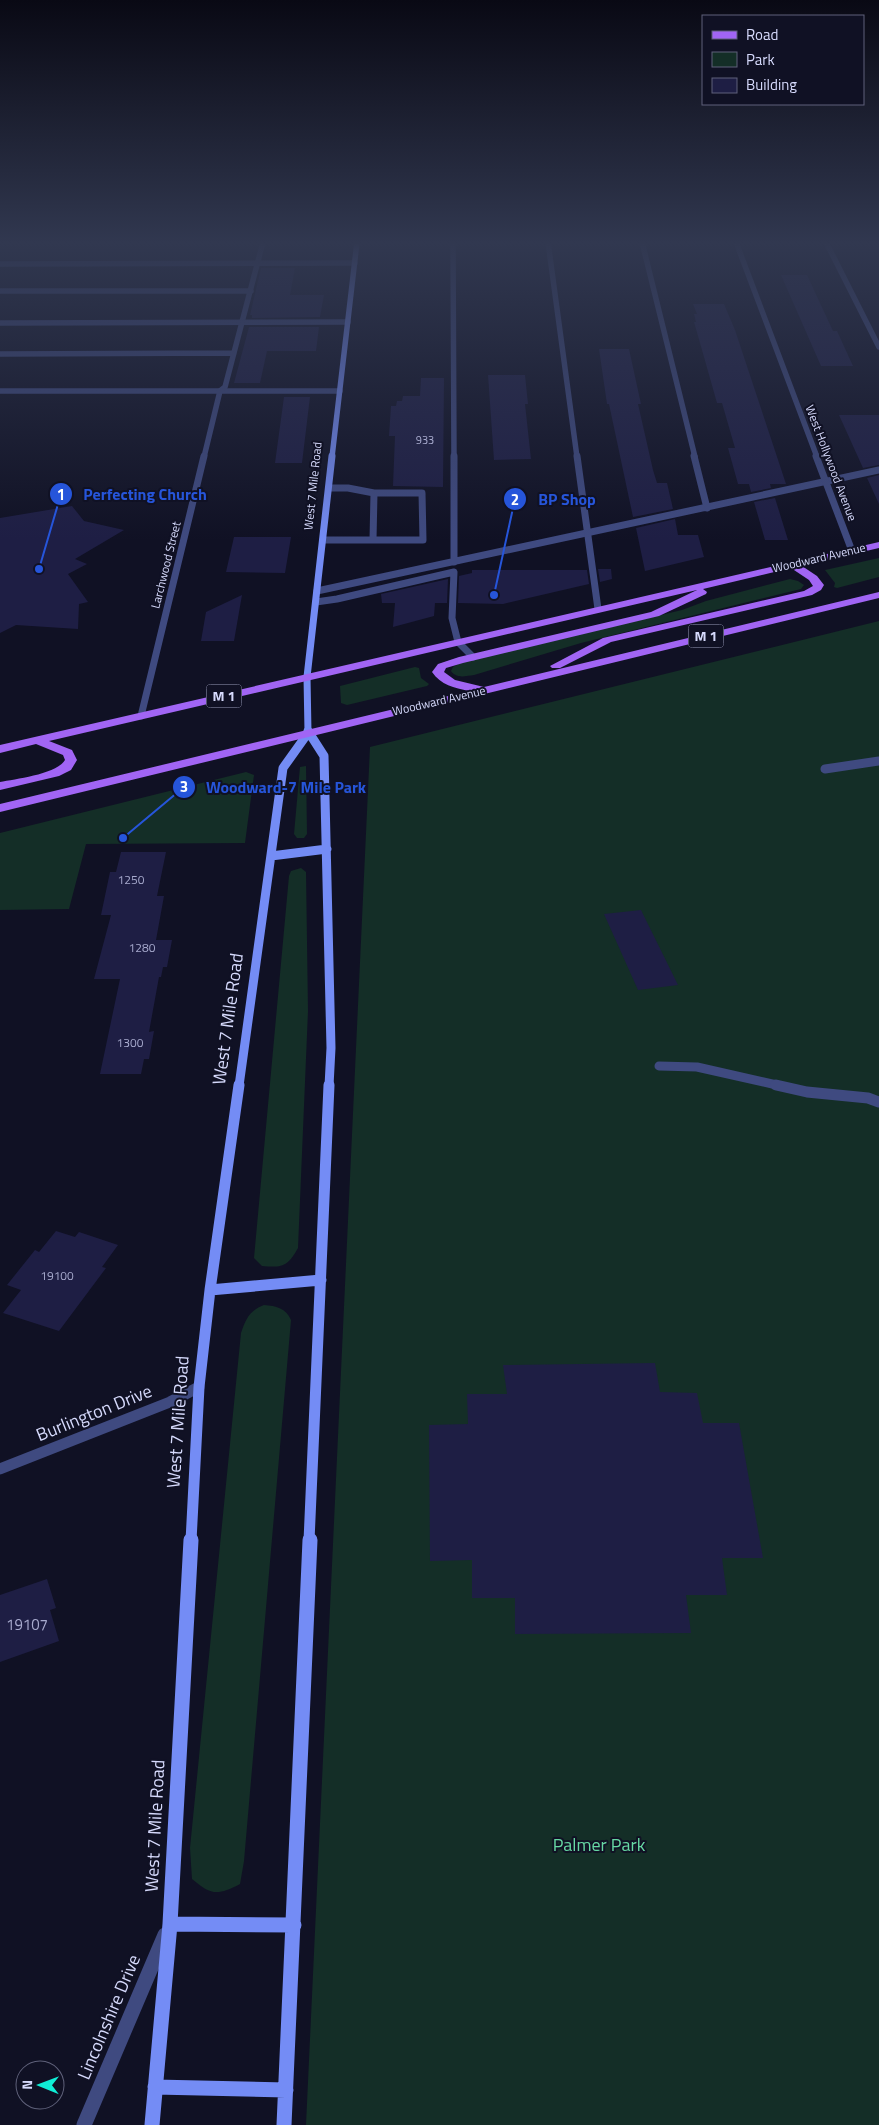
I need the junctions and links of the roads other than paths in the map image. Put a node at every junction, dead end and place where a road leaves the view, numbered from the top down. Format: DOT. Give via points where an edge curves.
graph roads {
  1 [pos="237,341"];
  2 [pos="346,341"];
  3 [pos="453,341"];
  4 [pos="562,341"];
  5 [pos="666,341"];
  6 [pos="773,341"];
  7 [pos="234,353"];
  8 [pos="0,354"];
  9 [pos="0,391"];
  10 [pos="220,391"];
  11 [pos="340,391"];
  12 [pos="879,470"];
  13 [pos="826,482"];
  14 [pos="329,488"];
  15 [pos="374,493"];
  16 [pos="706,508"];
  17 [pos="588,532"];
  18 [pos="323,540"];
  19 [pos="373,540"];
  20 [pos="879,544"];
  21 [pos="852,551"];
  22 [pos="454,562"];
  23 [pos="793,565"];
  24 [pos="728,580"];
  25 [pos="317,591"];
  26 [pos="879,595"];
  27 [pos="316,602"];
  28 [pos="598,609"];
  29 [pos="458,642"];
  30 [pos="473,657"];
  31 [pos="307,677"];
  32 [pos="533,678"];
  33 [pos="482,691"];
  34 [pos="141,716"];
  35 [pos="308,733"];
  36 [pos="36,740"];
  37 [pos="0,749"];
  38 [pos="879,761"];
  39 [pos="825,769"];
  40 [pos="0,786"];
  41 [pos="0,808"];
  42 [pos="327,849"];
  43 [pos="271,856"];
  44 [pos="659,1066"];
  45 [pos="879,1102"];
  46 [pos="321,1280"];
  47 [pos="210,1290"];
  48 [pos="199,1387"];
  49 [pos="0,1469"];
  50 [pos="170,1924"];
  51 [pos="294,1924"];
  52 [pos="156,2087"];
  53 [pos="286,2090"];
  54 [pos="84,2125"];
  55 [pos="152,2125"];
  56 [pos="284,2125"];
  1 -- 7 [label="street, Larchwood Street"];
  2 -- 11 [label="main road, West 7 Mile Road"];
  3 -- 22 [label="street"];
  4 -- 17 [label="street"];
  5 -- 16 [label="street"];
  6 -- 13 [label="street, West Hollywood Avenue"];
  7 -- 8 [label="street"];
  7 -- 10 [label="street, Larchwood Street" via="225,387"];
  9 -- 10 [label="street"];
  10 -- 11 [label="street"];
  10 -- 34 [label="street, Larchwood Street"];
  11 -- 14 [label="main road, West 7 Mile Road"];
  12 -- 13 [label="street"];
  13 -- 16 [label="street"];
  13 -- 21 [label="street, West Hollywood Avenue"];
  14 -- 15 [label="street"];
  14 -- 18 [label="main road, West 7 Mile Road"];
  15 -- 19 [label="street"];
  15 -- 19 [label="street" via="422,493 423,540"];
  16 -- 17 [label="street"];
  17 -- 22 [label="street"];
  17 -- 28 [label="street"];
  18 -- 19 [label="street"];
  18 -- 25 [label="main road, West 7 Mile Road"];
  20 -- 21 [label="main road, Woodward Avenue / M 1"];
  21 -- 23 [label="main road, Woodward Avenue / M 1"];
  22 -- 25 [label="street"];
  23 -- 24 [label="main road, Woodward Avenue / M 1"];
  23 -- 32 [label="main road" via="813,578 819,585 817,588 808,593 607,640"];
  24 -- 28 [label="main road, Woodward Avenue / M 1"];
  24 -- 30 [label="main road" via="655,614"];
  25 -- 27 [label="main road, West 7 Mile Road"];
  26 -- 32 [label="main road, Woodward Avenue / M 1"];
  27 -- 29 [label="street" via="454,572 452,618"];
  27 -- 31 [label="main road, West 7 Mile Road"];
  28 -- 29 [label="main road, Woodward Avenue / M 1"];
  29 -- 30 [label="street"];
  29 -- 31 [label="main road, Woodward Avenue / M 1"];
  30 -- 33 [label="main road" via="442,666 438,672 448,681"];
  31 -- 34 [label="main road, Woodward Avenue / M 1"];
  31 -- 35 [label="main road, West 7 Mile Road"];
  32 -- 33 [label="main road, Woodward Avenue / M 1"];
  33 -- 35 [label="main road, Woodward Avenue / M 1"];
  34 -- 36 [label="main road, Woodward Avenue / M 1"];
  35 -- 41 [label="main road, Woodward Avenue / M 1"];
  35 -- 42 [label="main road" via="324,756"];
  35 -- 43 [label="main road, West 7 Mile Road" via="283,768"];
  36 -- 37 [label="main road, Woodward Avenue / M 1"];
  36 -- 40 [label="main road" via="68,753 71,760 67,767"];
  38 -- 39 [label="street"];
  42 -- 43 [label="main road"];
  42 -- 46 [label="main road" via="331,1048"];
  43 -- 47 [label="main road, West 7 Mile Road"];
  44 -- 45 [label="street" via="697,1067 807,1092"];
  46 -- 47 [label="main road"];
  46 -- 51 [label="main road"];
  47 -- 48 [label="main road, West 7 Mile Road"];
  48 -- 49 [label="street, Burlington Drive" via="170,1402"];
  48 -- 50 [label="main road, West 7 Mile Road"];
  50 -- 51 [label="main road"];
  50 -- 52 [label="main road, West 7 Mile Road"];
  50 -- 54 [label="street, Lincolnshire Drive"];
  51 -- 53 [label="main road"];
  52 -- 53 [label="main road"];
  52 -- 55 [label="main road, West 7 Mile Road"];
  53 -- 56 [label="main road"];
}
